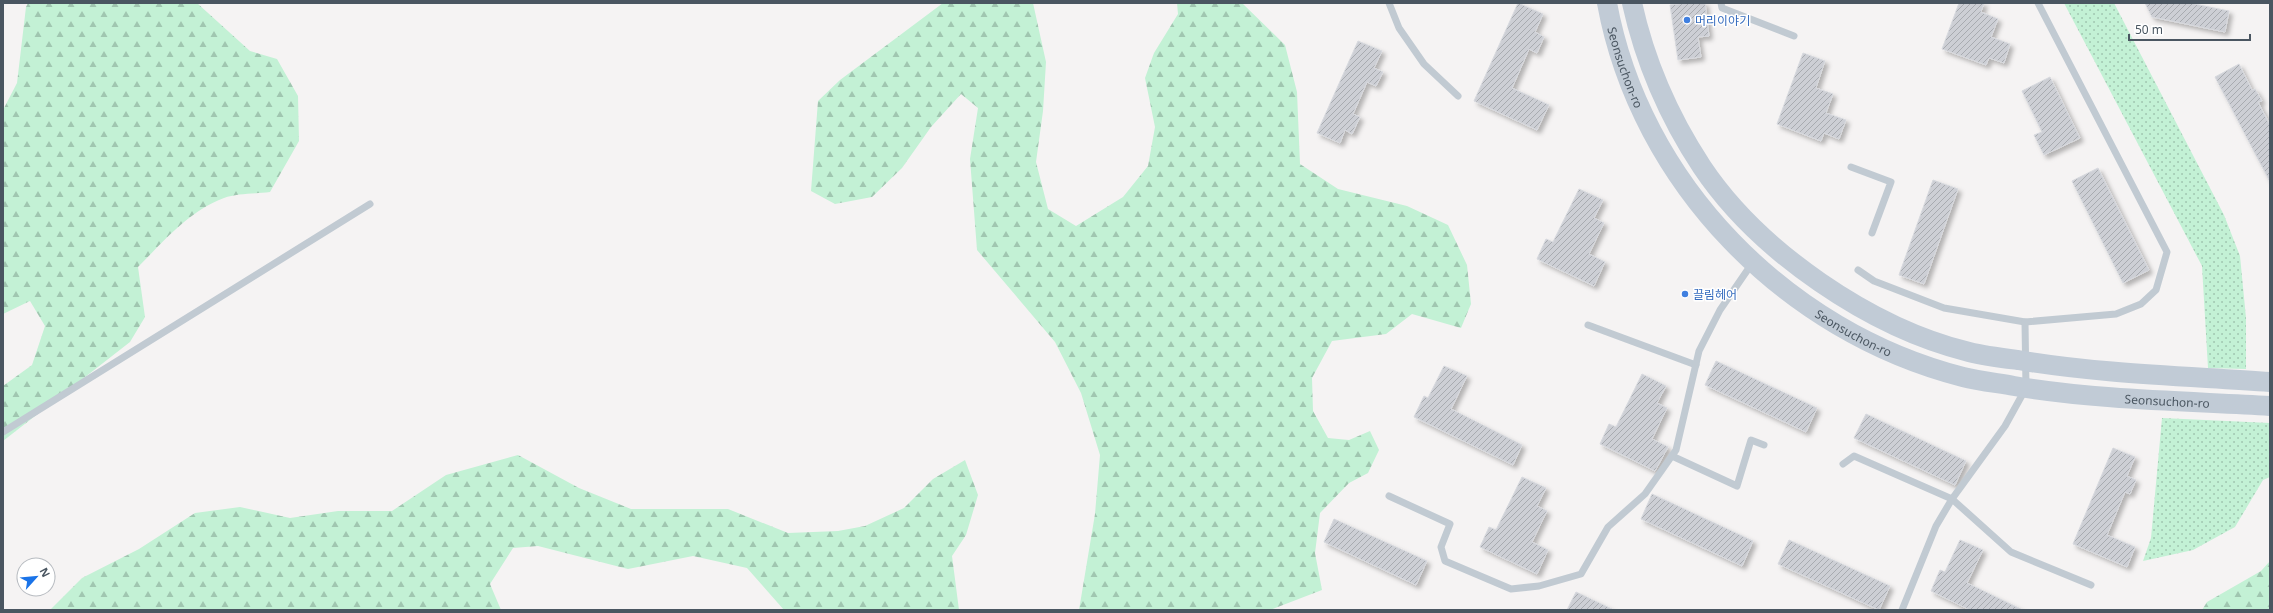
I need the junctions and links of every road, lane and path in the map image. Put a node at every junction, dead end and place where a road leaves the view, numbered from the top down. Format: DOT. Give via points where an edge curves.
graph roads {
  1 [pos="1389,3"];
  2 [pos="1606,3"];
  3 [pos="1632,3"];
  4 [pos="1721,3"];
  5 [pos="2038,3"];
  6 [pos="1794,36"];
  7 [pos="1458,96"];
  8 [pos="1851,167"];
  9 [pos="370,204"];
  10 [pos="1872,233"];
  11 [pos="1770,243"];
  12 [pos="1753,262"];
  13 [pos="1858,270"];
  14 [pos="2025,322"];
  15 [pos="1588,325"];
  16 [pos="2025,362"];
  17 [pos="1696,365"];
  18 [pos="2270,382"];
  19 [pos="2026,388"];
  20 [pos="2270,406"];
  21 [pos="3,432"];
  22 [pos="1764,445"];
  23 [pos="1672,456"];
  24 [pos="1843,464"];
  25 [pos="1388,496"];
  26 [pos="1952,499"];
  27 [pos="2091,585"];
  28 [pos="1902,610"];
  1 -- 7 [label="lane" via="1399,28 1424,64"];
  2 -- 12 [label="street, Seonsuchon-ro" via="1613,40 1628,84 1650,130 1681,182 1713,223"];
  3 -- 11 [label="street, Seonsuchon-ro" via="1638,33 1652,74 1673,118 1702,168 1732,206"];
  4 -- 6 [label="lane" via="1722,8"];
  5 -- 14 [label="lane" via="2167,252 2156,290 2141,304 2116,314"];
  8 -- 10 [label="lane" via="1891,182"];
  9 -- 21 [label="lane"];
  11 -- 12 [label="street"];
  11 -- 16 [label="street, Seonsuchon-ro" via="1818,282 1871,314 1920,337 1970,352"];
  12 -- 17 [label="lane" via="1720,310 1699,351"];
  12 -- 19 [label="street, Seonsuchon-ro" via="1803,303 1858,336 1911,361 1964,378"];
  13 -- 14 [label="lane" via="1874,281 1944,308"];
  14 -- 16 [label="lane"];
  15 -- 17 [label="lane"];
  16 -- 18 [label="street, Seonsuchon-ro" via="2065,368"];
  16 -- 19 [label="lane"];
  17 -- 23 [label="lane" via="1676,450"];
  19 -- 20 [label="street, Seonsuchon-ro" via="2063,394"];
  19 -- 26 [label="lane" via="2005,426"];
  22 -- 23 [label="lane" via="1751,440 1737,486"];
  23 -- 25 [label="lane" via="1645,494 1608,527 1580,574 1539,586 1511,589 1445,561 1442,547 1450,524"];
  24 -- 26 [label="lane" via="1854,456"];
  26 -- 27 [label="lane" via="2011,552"];
  26 -- 28 [label="lane" via="1936,526"];
}
